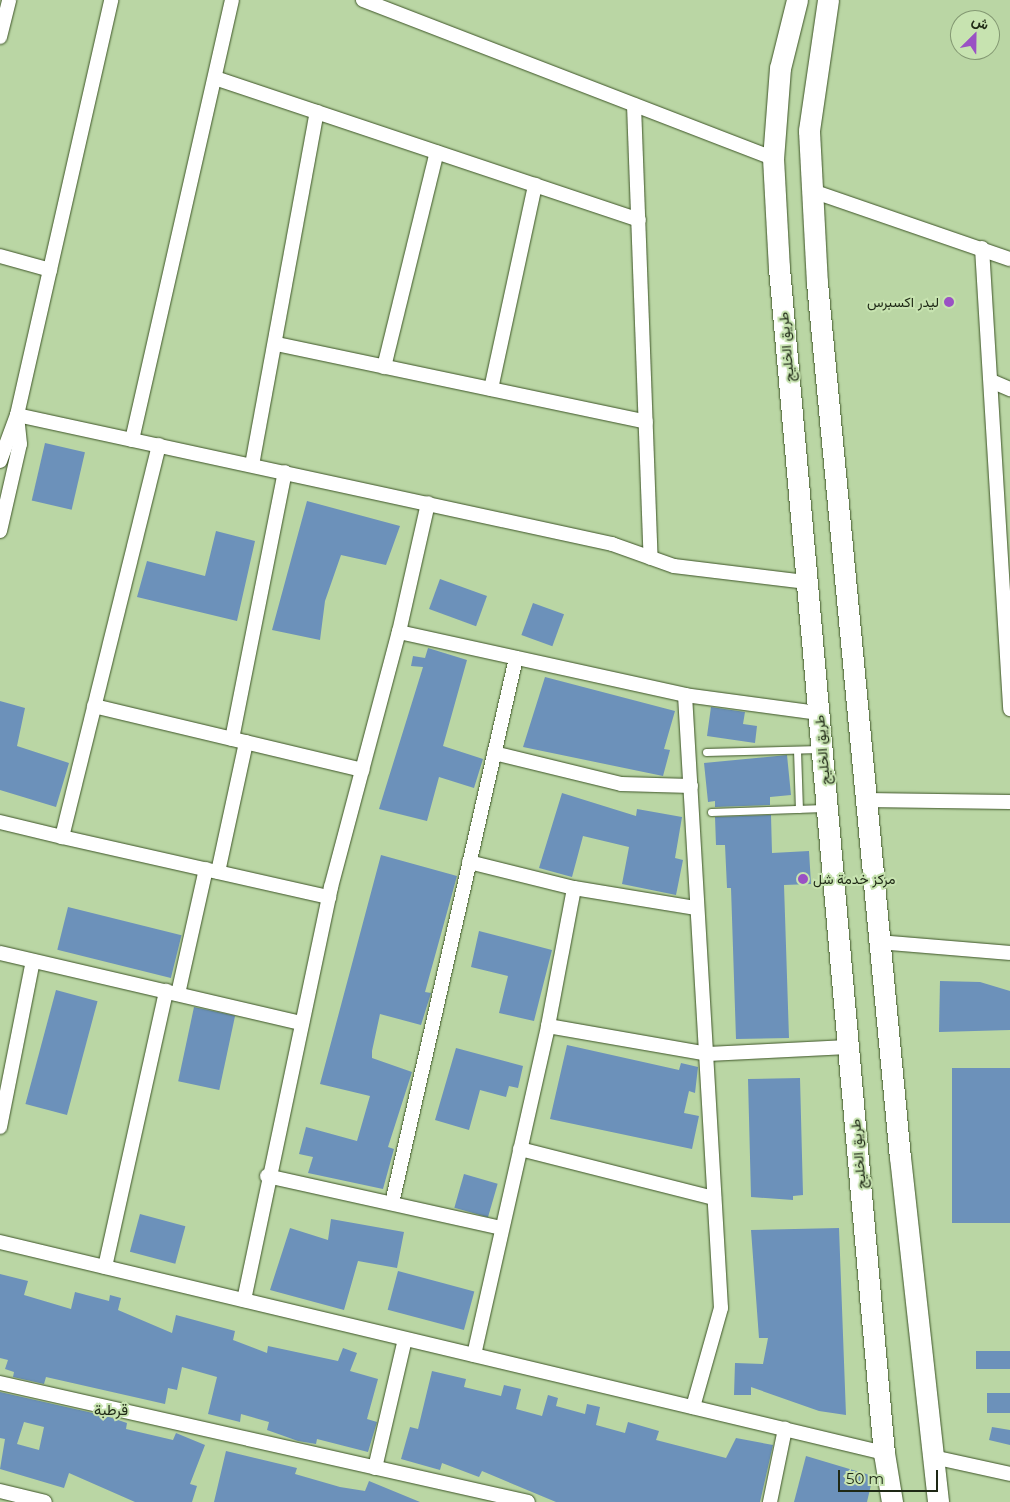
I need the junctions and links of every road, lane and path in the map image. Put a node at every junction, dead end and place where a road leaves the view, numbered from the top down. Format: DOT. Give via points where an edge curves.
graph roads {
  1 [pos="10,0"];
  2 [pos="111,0"];
  3 [pos="232,0"];
  4 [pos="363,0"];
  5 [pos="797,0"];
  6 [pos="828,0"];
  7 [pos="0,37"];
  8 [pos="215,78"];
  9 [pos="634,105"];
  10 [pos="317,112"];
  11 [pos="437,152"];
  12 [pos="773,158"];
  13 [pos="536,185"];
  14 [pos="812,191"];
  15 [pos="639,220"];
  16 [pos="982,248"];
  17 [pos="0,256"];
  18 [pos="1010,259"];
  19 [pos="50,270"];
  20 [pos="277,344"];
  21 [pos="384,367"];
  22 [pos="991,381"];
  23 [pos="491,389"];
  24 [pos="1010,389"];
  25 [pos="17,415"];
  26 [pos="646,422"];
  27 [pos="132,440"];
  28 [pos="159,445"];
  29 [pos="0,461"];
  30 [pos="252,465"];
  31 [pos="285,472"];
  32 [pos="428,503"];
  33 [pos="0,531"];
  34 [pos="652,558"];
  35 [pos="1006,569"];
  36 [pos="807,582"];
  37 [pos="399,632"];
  38 [pos="516,658"];
  39 [pos="685,694"];
  40 [pos="1010,696"];
  41 [pos="94,706"];
  42 [pos="1010,709"];
  43 [pos="818,713"];
  44 [pos="232,739"];
  45 [pos="246,742"];
  46 [pos="822,749"];
  47 [pos="797,750"];
  48 [pos="706,752"];
  49 [pos="494,753"];
  50 [pos="362,770"];
  51 [pos="691,786"];
  52 [pos="866,800"];
  53 [pos="1010,802"];
  54 [pos="827,808"];
  55 [pos="799,809"];
  56 [pos="712,812"];
  57 [pos="0,822"];
  58 [pos="62,837"];
  59 [pos="469,862"];
  60 [pos="212,871"];
  61 [pos="574,888"];
  62 [pos="329,897"];
  63 [pos="696,908"];
  64 [pos="880,942"];
  65 [pos="0,953"];
  66 [pos="1010,953"];
  67 [pos="33,961"];
  68 [pos="172,993"];
  69 [pos="302,1023"];
  70 [pos="548,1026"];
  71 [pos="848,1047"];
  72 [pos="708,1054"];
  73 [pos="0,1127"];
  74 [pos="520,1149"];
  75 [pos="267,1176"];
  76 [pos="714,1198"];
  77 [pos="392,1203"];
  78 [pos="501,1228"];
  79 [pos="0,1242"];
  80 [pos="105,1267"];
  81 [pos="244,1300"];
  82 [pos="405,1339"];
  83 [pos="474,1355"];
  84 [pos="0,1383"];
  85 [pos="693,1407"];
  86 [pos="785,1430"];
  87 [pos="884,1453"];
  88 [pos="933,1457"];
  89 [pos="375,1468"];
  90 [pos="1010,1474"];
  91 [pos="0,1491"];
  92 [pos="500,1499"];
  93 [pos="45,1502"];
  94 [pos="528,1502"];
  95 [pos="770,1502"];
  96 [pos="892,1502"];
  97 [pos="938,1502"];
  1 -- 7 [label="street"];
  2 -- 19 [label="street"];
  3 -- 8 [label="street"];
  4 -- 9 [label="street"];
  5 -- 12 [label="main road, طريق الخليج" via="780,68"];
  6 -- 14 [label="main road" via="809,131"];
  8 -- 10 [label="street"];
  8 -- 27 [label="street"];
  9 -- 12 [label="street"];
  9 -- 15 [label="street"];
  10 -- 11 [label="street"];
  10 -- 20 [label="street"];
  11 -- 13 [label="street"];
  11 -- 21 [label="street"];
  12 -- 36 [label="main road, طريق الخليج"];
  13 -- 15 [label="street"];
  13 -- 23 [label="street"];
  14 -- 16 [label="street"];
  14 -- 52 [label="main road"];
  15 -- 26 [label="street"];
  16 -- 18 [label="street"];
  16 -- 22 [label="street"];
  17 -- 19 [label="street"];
  19 -- 25 [label="street"];
  20 -- 21 [label="street"];
  20 -- 30 [label="street"];
  21 -- 23 [label="street"];
  22 -- 24 [label="street"];
  22 -- 35 [label="street"];
  23 -- 26 [label="street"];
  25 -- 27 [label="street"];
  25 -- 29 [label="street"];
  25 -- 33 [label="street" via="20,444"];
  26 -- 34 [label="street"];
  27 -- 28 [label="street"];
  28 -- 30 [label="street"];
  28 -- 41 [label="street"];
  30 -- 31 [label="street"];
  31 -- 32 [label="street"];
  31 -- 44 [label="street"];
  32 -- 34 [label="street" via="612,544"];
  32 -- 37 [label="street"];
  34 -- 36 [label="street" via="674,566"];
  35 -- 40 [label="street"];
  36 -- 43 [label="main road, طريق الخليج"];
  37 -- 38 [label="street"];
  37 -- 50 [label="street"];
  38 -- 39 [label="street"];
  38 -- 49 [label="street"];
  39 -- 43 [label="street"];
  39 -- 51 [label="street"];
  40 -- 42 [label="street"];
  41 -- 44 [label="street"];
  41 -- 58 [label="street"];
  43 -- 46 [label="main road, طريق الخليج"];
  44 -- 45 [label="street"];
  45 -- 50 [label="street"];
  45 -- 60 [label="street"];
  46 -- 47 [label="lane"];
  46 -- 54 [label="main road, طريق الخليج"];
  47 -- 48 [label="lane"];
  47 -- 55 [label="lane"];
  49 -- 51 [label="street" via="621,784"];
  49 -- 59 [label="street"];
  50 -- 62 [label="street"];
  51 -- 63 [label="street"];
  52 -- 53 [label="street"];
  52 -- 64 [label="main road"];
  54 -- 55 [label="lane"];
  54 -- 71 [label="main road, طريق الخليج"];
  55 -- 56 [label="lane"];
  57 -- 58 [label="street"];
  58 -- 60 [label="street"];
  59 -- 61 [label="street"];
  59 -- 77 [label="street"];
  60 -- 62 [label="street"];
  60 -- 68 [label="street"];
  61 -- 63 [label="street"];
  61 -- 70 [label="street"];
  62 -- 69 [label="street"];
  63 -- 72 [label="street"];
  64 -- 66 [label="street"];
  64 -- 88 [label="main road"];
  65 -- 67 [label="street"];
  67 -- 68 [label="street"];
  67 -- 73 [label="street"];
  68 -- 69 [label="street"];
  68 -- 80 [label="street"];
  69 -- 75 [label="street"];
  70 -- 72 [label="street"];
  70 -- 74 [label="street"];
  71 -- 72 [label="street"];
  71 -- 87 [label="main road, طريق الخليج"];
  72 -- 76 [label="street"];
  74 -- 76 [label="street"];
  74 -- 78 [label="street"];
  75 -- 77 [label="street"];
  75 -- 81 [label="street"];
  76 -- 85 [label="street" via="721,1308"];
  77 -- 78 [label="street"];
  78 -- 83 [label="street"];
  79 -- 80 [label="street"];
  80 -- 81 [label="street"];
  81 -- 82 [label="street"];
  82 -- 83 [label="street"];
  82 -- 89 [label="street"];
  83 -- 85 [label="street"];
  84 -- 89 [label="street"];
  85 -- 86 [label="street"];
  86 -- 87 [label="street"];
  86 -- 95 [label="street"];
  87 -- 96 [label="main road, طريق الخليج"];
  88 -- 90 [label="street"];
  88 -- 97 [label="main road"];
  89 -- 92 [label="street"];
  91 -- 93 [label="street"];
  92 -- 94 [label="street"];
}
